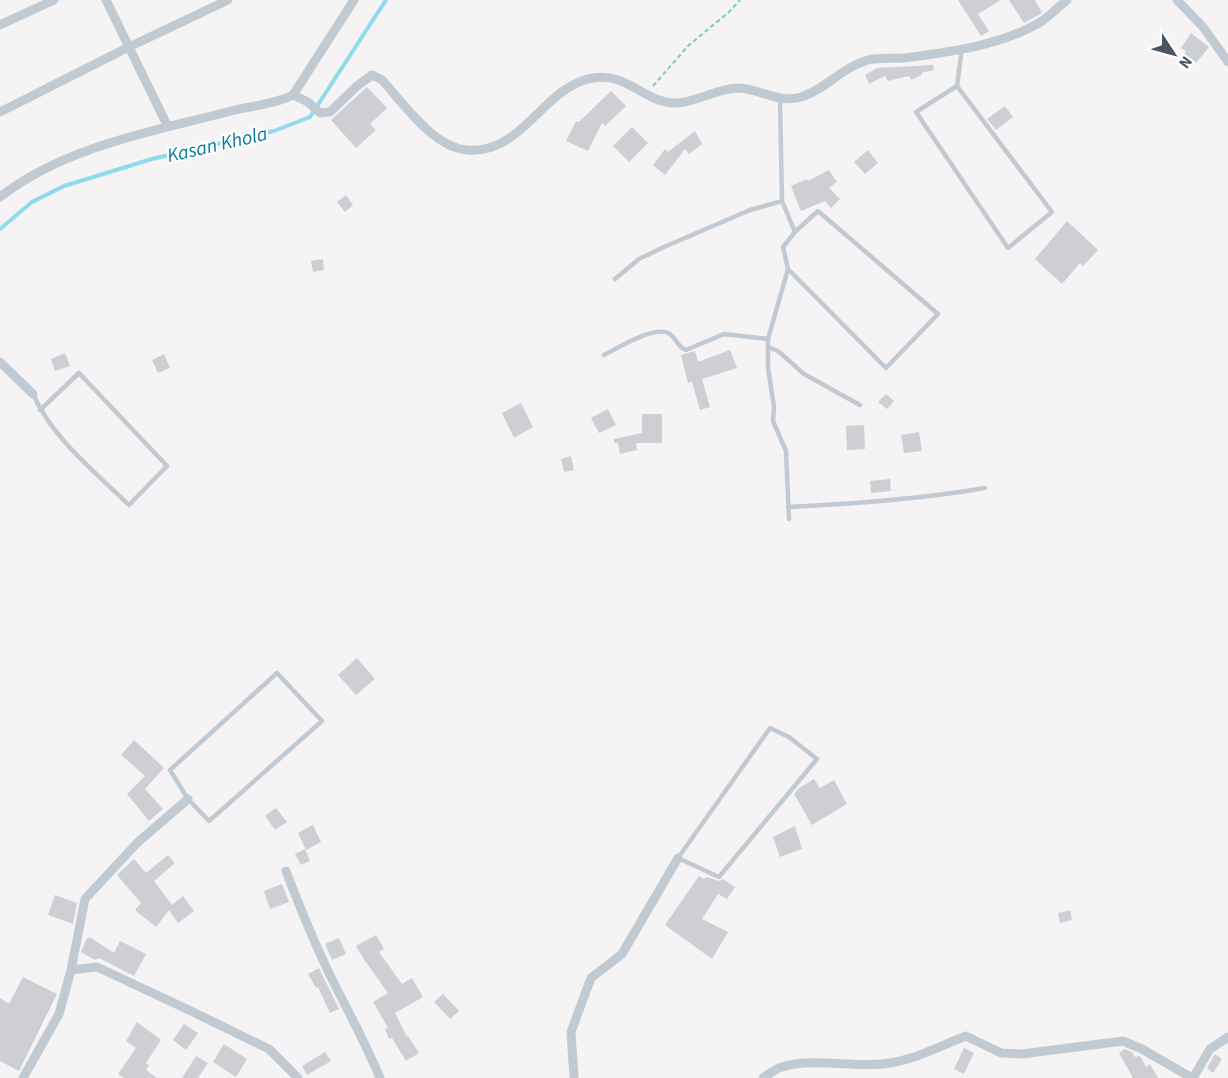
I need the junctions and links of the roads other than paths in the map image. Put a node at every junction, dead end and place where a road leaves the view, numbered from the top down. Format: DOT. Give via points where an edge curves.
graph roads {
  1 [pos="54,0"];
  2 [pos="106,0"];
  3 [pos="228,0"];
  4 [pos="354,0"];
  5 [pos="1067,0"];
  6 [pos="1177,0"];
  7 [pos="0,25"];
  8 [pos="129,47"];
  9 [pos="962,48"];
  10 [pos="1228,62"];
  11 [pos="957,86"];
  12 [pos="293,94"];
  13 [pos="780,99"];
  14 [pos="0,112"];
  15 [pos="168,127"];
  16 [pos="0,197"];
  17 [pos="782,201"];
  18 [pos="795,232"];
  19 [pos="788,268"];
  20 [pos="615,279"];
  21 [pos="768,339"];
  22 [pos="768,347"];
  23 [pos="604,355"];
  24 [pos="0,362"];
  25 [pos="33,394"];
  26 [pos="860,405"];
  27 [pos="40,410"];
  28 [pos="985,488"];
  29 [pos="788,507"];
  30 [pos="789,519"];
  31 [pos="188,799"];
  32 [pos="678,858"];
  33 [pos="286,871"];
  34 [pos="71,970"];
  35 [pos="1228,1037"];
  36 [pos="23,1078"];
  37 [pos="298,1078"];
  38 [pos="380,1078"];
  39 [pos="574,1078"];
  40 [pos="763,1078"];
  41 [pos="1193,1078"];
  1 -- 7 [label="street"];
  2 -- 8 [label="street"];
  3 -- 8 [label="street"];
  4 -- 12 [label="street"];
  5 -- 9 [label="street" via="1040,23 994,42"];
  6 -- 10 [label="street"];
  8 -- 14 [label="street"];
  8 -- 15 [label="street"];
  9 -- 11 [label="lane"];
  9 -- 13 [label="street" via="868,60 799,98"];
  11 -- 11 [label="lane" via="1052,212 1008,248 916,112"];
  12 -- 13 [label="street" via="320,113 330,112 372,75 382,80 437,139 463,150 478,151 495,148 574,85 591,78 608,77 628,83 663,102 680,103 740,88"];
  12 -- 15 [label="street"];
  13 -- 17 [label="lane"];
  15 -- 16 [label="street" via="50,165"];
  17 -- 18 [label="lane"];
  17 -- 20 [label="lane" via="750,210 664,247 639,259"];
  18 -- 19 [label="lane" via="783,247"];
  18 -- 19 [label="lane" via="818,211 938,314 886,368"];
  19 -- 21 [label="lane"];
  21 -- 22 [label="lane"];
  21 -- 23 [label="lane" via="724,334 686,350 678,346 672,334 653,331"];
  22 -- 26 [label="lane" via="804,374"];
  22 -- 29 [label="lane" via="773,421 786,451"];
  24 -- 25 [label="street"];
  25 -- 27 [label="lane"];
  27 -- 27 [label="lane" via="79,373 167,466 129,505 55,432"];
  28 -- 29 [label="lane" via="933,497"];
  29 -- 30 [label="lane"];
  31 -- 31 [label="lane" via="209,821 322,721 277,673 170,770"];
  31 -- 34 [label="street" via="137,843 85,899"];
  32 -- 32 [label="lane" via="770,728 817,759 719,877"];
  32 -- 39 [label="street" via="622,954 591,978 571,1032"];
  33 -- 38 [label="street" via="309,929"];
  34 -- 36 [label="street" via="59,1014"];
  34 -- 37 [label="street" via="97,967 191,1011 269,1049"];
  35 -- 41 [label="street" via="1210,1049"];
  40 -- 41 [label="street" via="779,1068 803,1064 900,1061 966,1036 1001,1053 1022,1054 1123,1041"];
}
